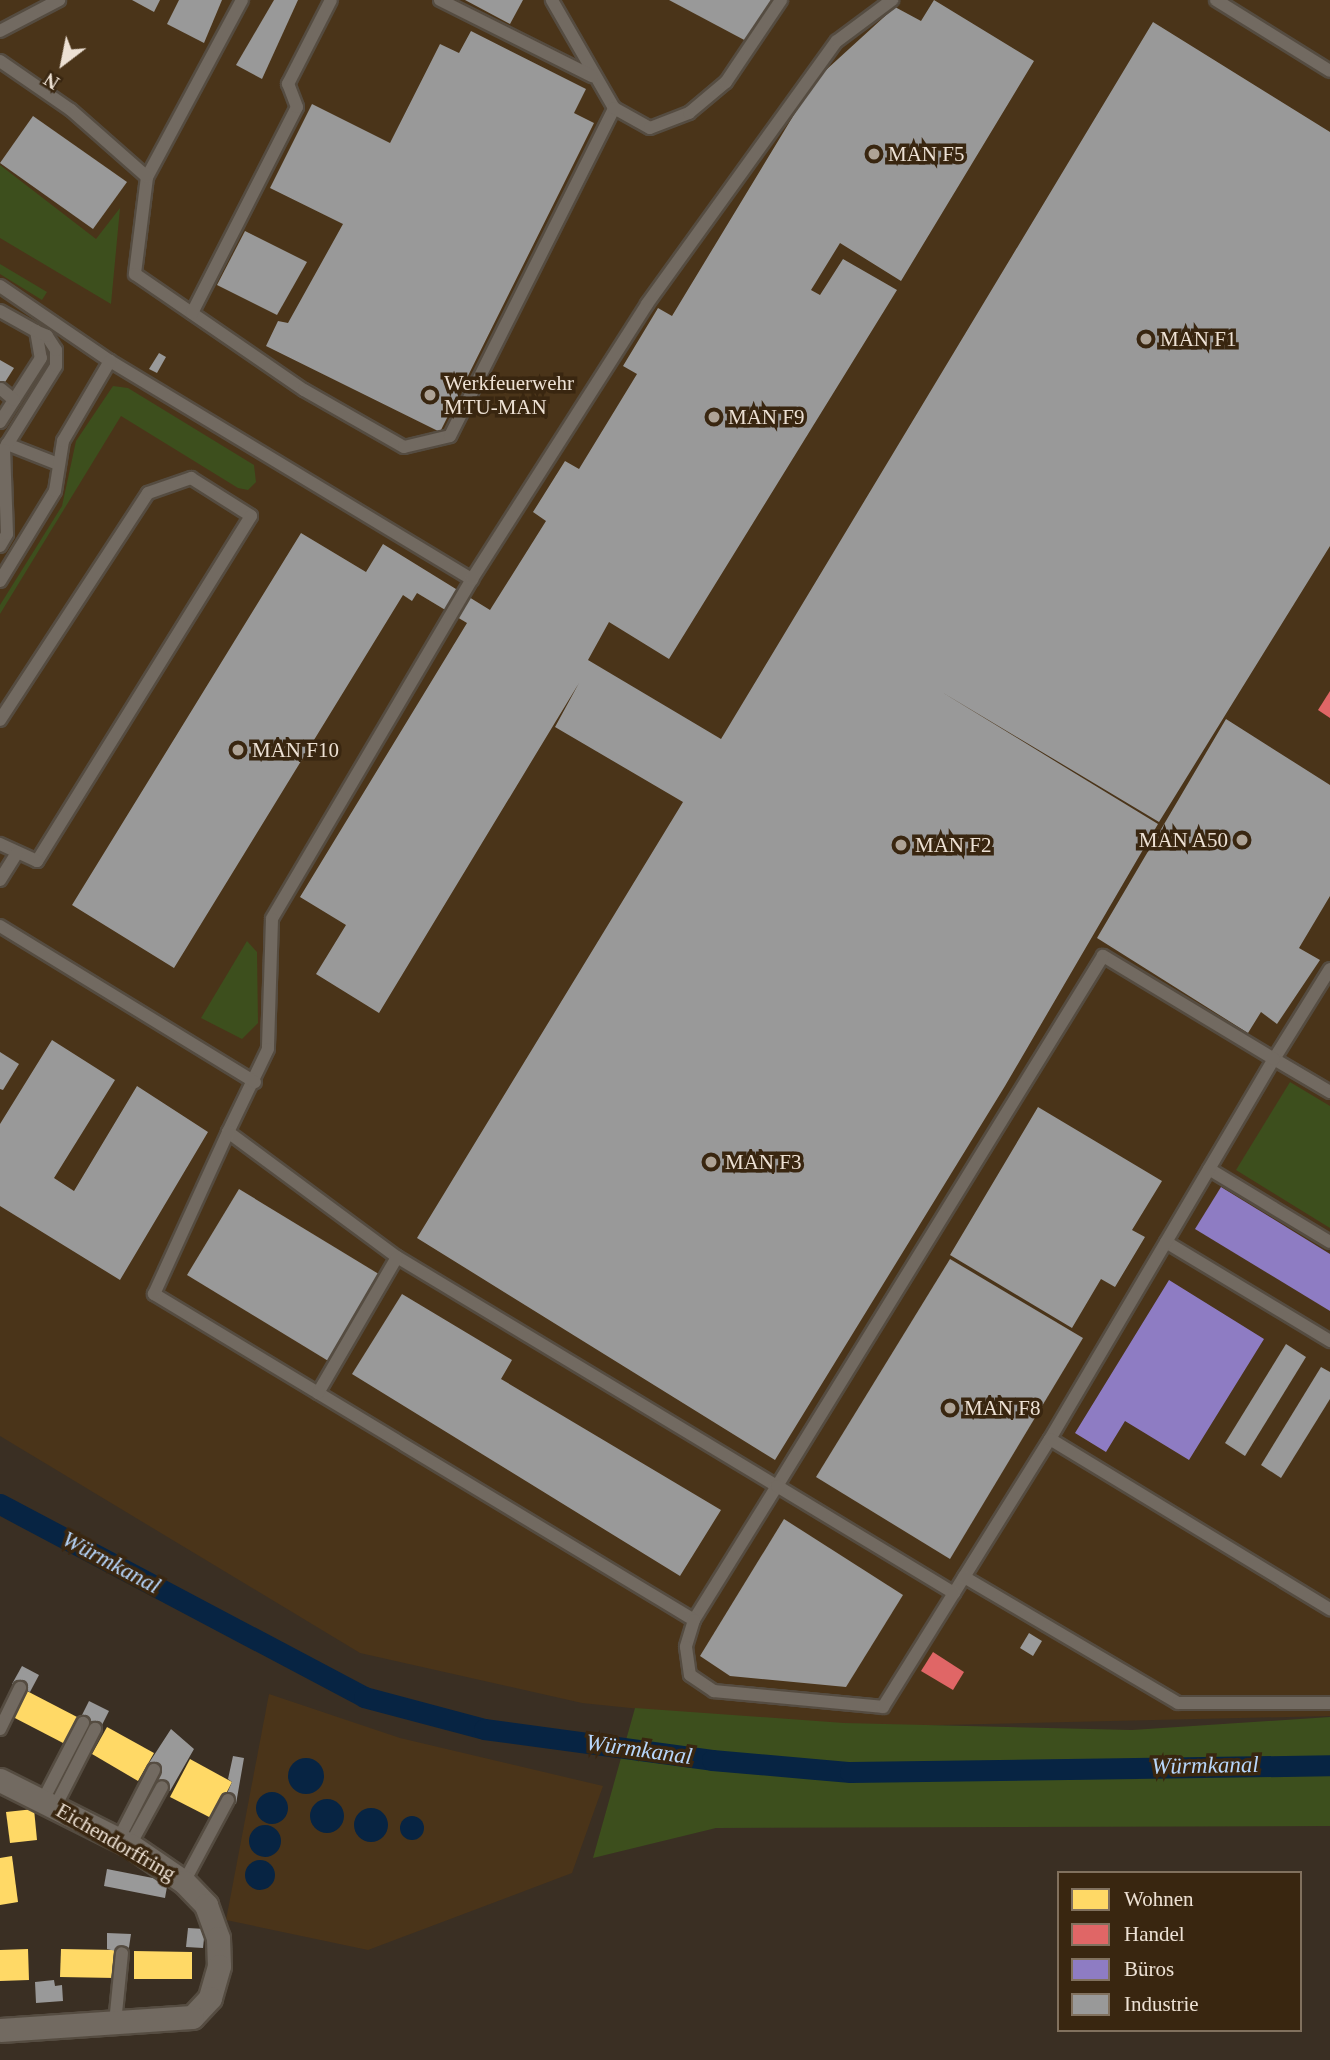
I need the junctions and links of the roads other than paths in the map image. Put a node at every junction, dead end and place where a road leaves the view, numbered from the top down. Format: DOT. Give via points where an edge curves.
graph roads {
  1 [pos="59,0"];
  2 [pos="242,0"];
  3 [pos="331,0"];
  4 [pos="440,0"];
  5 [pos="552,0"];
  6 [pos="781,0"];
  7 [pos="892,0"];
  8 [pos="1216,0"];
  9 [pos="0,31"];
  10 [pos="0,61"];
  11 [pos="1330,71"];
  12 [pos="592,76"];
  13 [pos="614,108"];
  14 [pos="147,177"];
  15 [pos="0,286"];
  16 [pos="0,311"];
  17 [pos="192,313"];
  18 [pos="36,331"];
  19 [pos="110,361"];
  20 [pos="1,389"];
  21 [pos="15,400"];
  22 [pos="0,422"];
  23 [pos="4,450"];
  24 [pos="58,464"];
  25 [pos="0,546"];
  26 [pos="472,579"];
  27 [pos="0,581"];
  28 [pos="0,720"];
  29 [pos="0,844"];
  30 [pos="16,854"];
  31 [pos="0,880"];
  32 [pos="0,926"];
  33 [pos="1330,969"];
  34 [pos="1274,1059"];
  35 [pos="255,1082"];
  36 [pos="1330,1091"];
  37 [pos="228,1132"];
  38 [pos="1209,1169"];
  39 [pos="1166,1242"];
  40 [pos="1330,1242"];
  41 [pos="397,1257"];
  42 [pos="1330,1341"];
  43 [pos="318,1393"];
  44 [pos="1050,1439"];
  45 [pos="777,1486"];
  46 [pos="964,1577"];
  47 [pos="954,1593"];
  48 [pos="1330,1609"];
  49 [pos="694,1620"];
  50 [pos="20,1688"];
  51 [pos="1330,1703"];
  52 [pos="89,1726"];
  53 [pos="0,1729"];
  54 [pos="154,1770"];
  55 [pos="0,1780"];
  56 [pos="162,1787"];
  57 [pos="228,1800"];
  58 [pos="49,1803"];
  59 [pos="124,1842"];
  60 [pos="184,1882"];
  61 [pos="122,1953"];
  62 [pos="115,2023"];
  63 [pos="0,2030"];
  1 -- 9 [label="lane"];
  2 -- 14 [label="lane"];
  3 -- 17 [label="lane" via="288,84 297,107"];
  4 -- 12 [label="lane"];
  5 -- 12 [label="lane"];
  6 -- 13 [label="lane" via="726,82 689,113 650,128"];
  7 -- 26 [label="lane" via="829,51 647,304"];
  8 -- 11 [label="lane"];
  10 -- 14 [label="lane" via="71,110"];
  12 -- 13 [label="lane"];
  13 -- 17 [label="lane" via="450,436 404,447 304,390"];
  14 -- 17 [label="lane" via="135,274"];
  15 -- 19 [label="lane"];
  16 -- 18 [label="lane"];
  18 -- 21 [label="lane" via="41,358"];
  18 -- 23 [label="lane" via="47,336 56,350 56,366"];
  19 -- 24 [label="lane" via="64,441"];
  19 -- 26 [label="lane"];
  20 -- 21 [label="lane"];
  21 -- 22 [label="lane"];
  23 -- 24 [label="lane"];
  23 -- 25 [label="lane" via="7,534"];
  24 -- 27 [label="lane" via="55,491"];
  26 -- 35 [label="lane" via="272,919 270,1034"];
  28 -- 30 [label="lane" via="148,493 191,478 251,516 37,861"];
  29 -- 30 [label="lane"];
  30 -- 31 [label="lane"];
  32 -- 35 [label="lane"];
  33 -- 34 [label="lane"];
  34 -- 36 [label="lane"];
  34 -- 38 [label="lane"];
  34 -- 45 [label="lane" via="1103,956"];
  35 -- 37 [label="lane"];
  37 -- 41 [label="lane"];
  37 -- 43 [label="lane" via="154,1294"];
  38 -- 39 [label="lane"];
  38 -- 40 [label="lane"];
  39 -- 42 [label="lane"];
  39 -- 44 [label="lane"];
  41 -- 43 [label="lane"];
  41 -- 45 [label="lane"];
  43 -- 49 [label="lane"];
  44 -- 46 [label="lane"];
  44 -- 48 [label="lane"];
  45 -- 47 [label="lane"];
  45 -- 49 [label="lane"];
  46 -- 47 [label="lane"];
  46 -- 51 [label="lane" via="1178,1703"];
  47 -- 49 [label="lane" via="883,1707 714,1691 690,1675 686,1647"];
  50 -- 53 [label="lane"];
  52 -- 58 [label="lane"];
  54 -- 59 [label="lane"];
  55 -- 58 [label="street, Eichendorffring"];
  56 -- 59 [label="lane"];
  57 -- 60 [label="lane"];
  58 -- 59 [label="street, Eichendorffring"];
  59 -- 60 [label="street, Eichendorffring"];
  60 -- 62 [label="street, Eichendorffring" via="206,1905 218,1938 219,1966 210,1998 192,2017"];
  61 -- 62 [label="lane"];
  62 -- 63 [label="street, Eichendorffring"];
}
